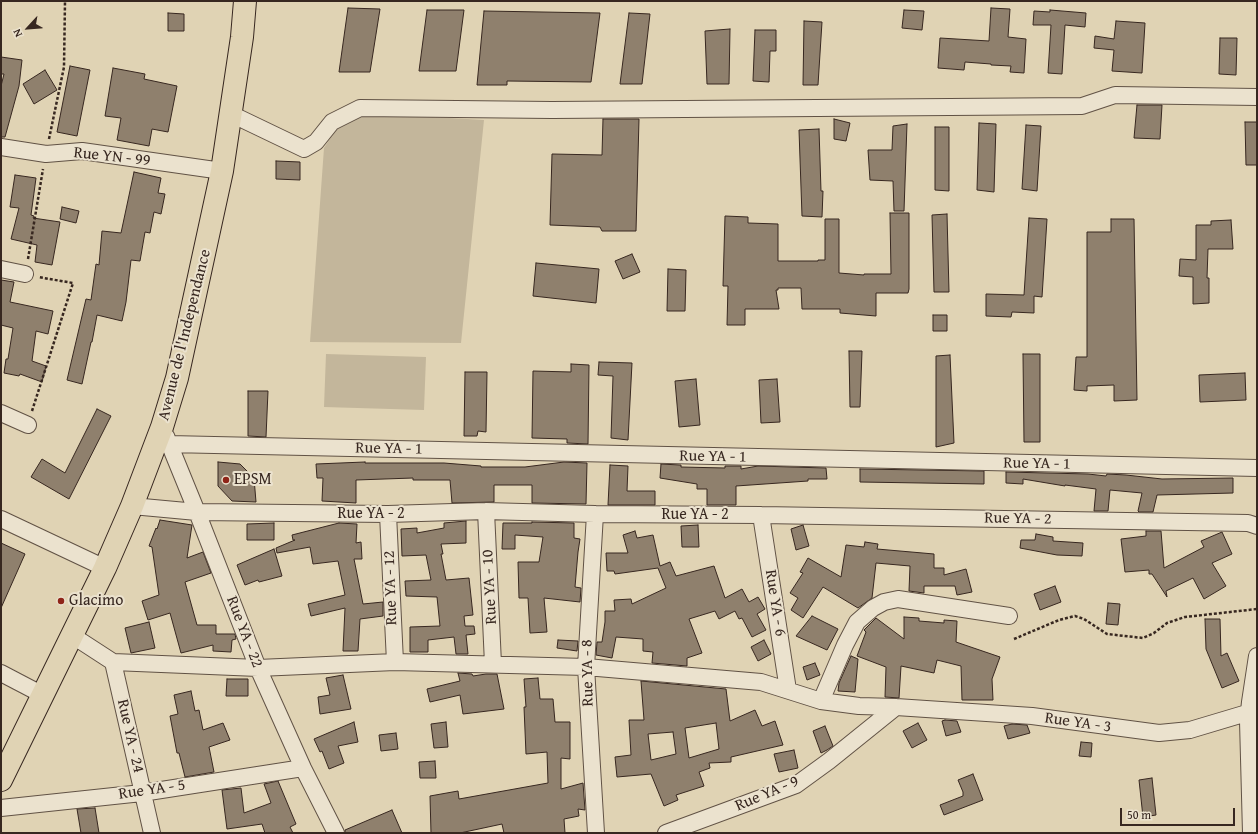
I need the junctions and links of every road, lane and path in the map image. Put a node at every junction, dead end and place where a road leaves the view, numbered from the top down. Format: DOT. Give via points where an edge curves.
graph roads {
  1 [pos="65,1"];
  2 [pos="245,1"];
  3 [pos="1257,97"];
  4 [pos="231,114"];
  5 [pos="1,147"];
  6 [pos="46,154"];
  7 [pos="222,171"];
  8 [pos="1,269"];
  9 [pos="25,274"];
  10 [pos="1,413"];
  11 [pos="28,425"];
  12 [pos="166,436"];
  13 [pos="1257,468"];
  14 [pos="132,506"];
  15 [pos="486,511"];
  16 [pos="197,512"];
  17 [pos="388,514"];
  18 [pos="595,514"];
  19 [pos="761,515"];
  20 [pos="1,519"];
  21 [pos="1257,526"];
  22 [pos="105,568"];
  23 [pos="1257,609"];
  24 [pos="1009,616"];
  25 [pos="73,636"];
  26 [pos="1014,639"];
  27 [pos="1257,656"];
  28 [pos="113,662"];
  29 [pos="395,662"];
  30 [pos="493,664"];
  31 [pos="586,667"];
  32 [pos="258,668"];
  33 [pos="1,673"];
  34 [pos="788,690"];
  35 [pos="44,695"];
  36 [pos="821,701"];
  37 [pos="896,707"];
  38 [pos="1253,711"];
  39 [pos="303,768"];
  40 [pos="1,780"];
  41 [pos="142,792"];
  42 [pos="1,808"];
  43 [pos="1247,832"];
  44 [pos="152,833"];
  45 [pos="336,833"];
  46 [pos="596,833"];
  47 [pos="666,833"];
  1 -- 6 [label="path" via="64,67"];
  2 -- 4 [label="highway, Avenue de l'Independance"];
  3 -- 4 [label="street" via="1115,95 1082,106 552,110 360,108 332,122 316,142 304,149"];
  4 -- 7 [label="highway, Avenue de l'Independance"];
  5 -- 6 [label="street, Rue YN - 99"];
  6 -- 7 [label="street, Rue YN - 99" via="82,151"];
  6 -- 9 [label="path"];
  7 -- 12 [label="highway, Avenue de l'Independance"];
  8 -- 9 [label="street"];
  9 -- 11 [label="path" via="73,283"];
  10 -- 11 [label="street"];
  12 -- 13 [label="street, Rue YA - 1"];
  12 -- 14 [label="highway, Avenue de l'Independance"];
  12 -- 16 [label="street, Rue YA - 22"];
  14 -- 16 [label="street, Rue YA - 2"];
  14 -- 22 [label="highway, Avenue de l'Independance"];
  15 -- 17 [label="street, Rue YA - 2"];
  15 -- 18 [label="street, Rue YA - 2"];
  15 -- 30 [label="street, Rue YA - 10"];
  16 -- 17 [label="street, Rue YA - 2"];
  16 -- 32 [label="street, Rue YA - 22"];
  17 -- 29 [label="street, Rue YA - 12"];
  18 -- 19 [label="street, Rue YA - 2"];
  18 -- 31 [label="street, Rue YA - 8"];
  19 -- 21 [label="street, Rue YA - 2" via="1248,523"];
  19 -- 34 [label="street, Rue YA - 6"];
  20 -- 22 [label="street"];
  22 -- 25 [label="highway, Avenue de l'Independance"];
  23 -- 26 [label="path" via="1185,617 1168,623 1143,638 1107,634 1075,616 1058,620"];
  24 -- 36 [label="street" via="898,599 884,602 872,608 857,622"];
  25 -- 28 [label="street"];
  25 -- 35 [label="highway, Avenue de l'Independance"];
  27 -- 38 [label="street"];
  28 -- 32 [label="street, Rue YA - 3"];
  28 -- 41 [label="street, Rue YA - 24"];
  29 -- 30 [label="street, Rue YA - 3"];
  29 -- 32 [label="street, Rue YA - 3"];
  30 -- 31 [label="street, Rue YA - 3"];
  31 -- 34 [label="street, Rue YA - 3" via="761,682"];
  31 -- 46 [label="street, Rue YA - 8"];
  32 -- 39 [label="street, Rue YA - 22"];
  33 -- 35 [label="street"];
  34 -- 36 [label="street, Rue YA - 3"];
  35 -- 40 [label="highway, Avenue de l'Independance"];
  36 -- 37 [label="street, Rue YA - 3"];
  37 -- 38 [label="street, Rue YA - 3" via="1032,716 1159,733 1190,730"];
  37 -- 47 [label="street, Rue YA - 9" via="796,785"];
  38 -- 43 [label="street"];
  39 -- 41 [label="street, Rue YA - 5"];
  39 -- 45 [label="street, Rue YA - 22"];
  41 -- 42 [label="street, Rue YA - 5"];
  41 -- 44 [label="street, Rue YA - 24"];
}
